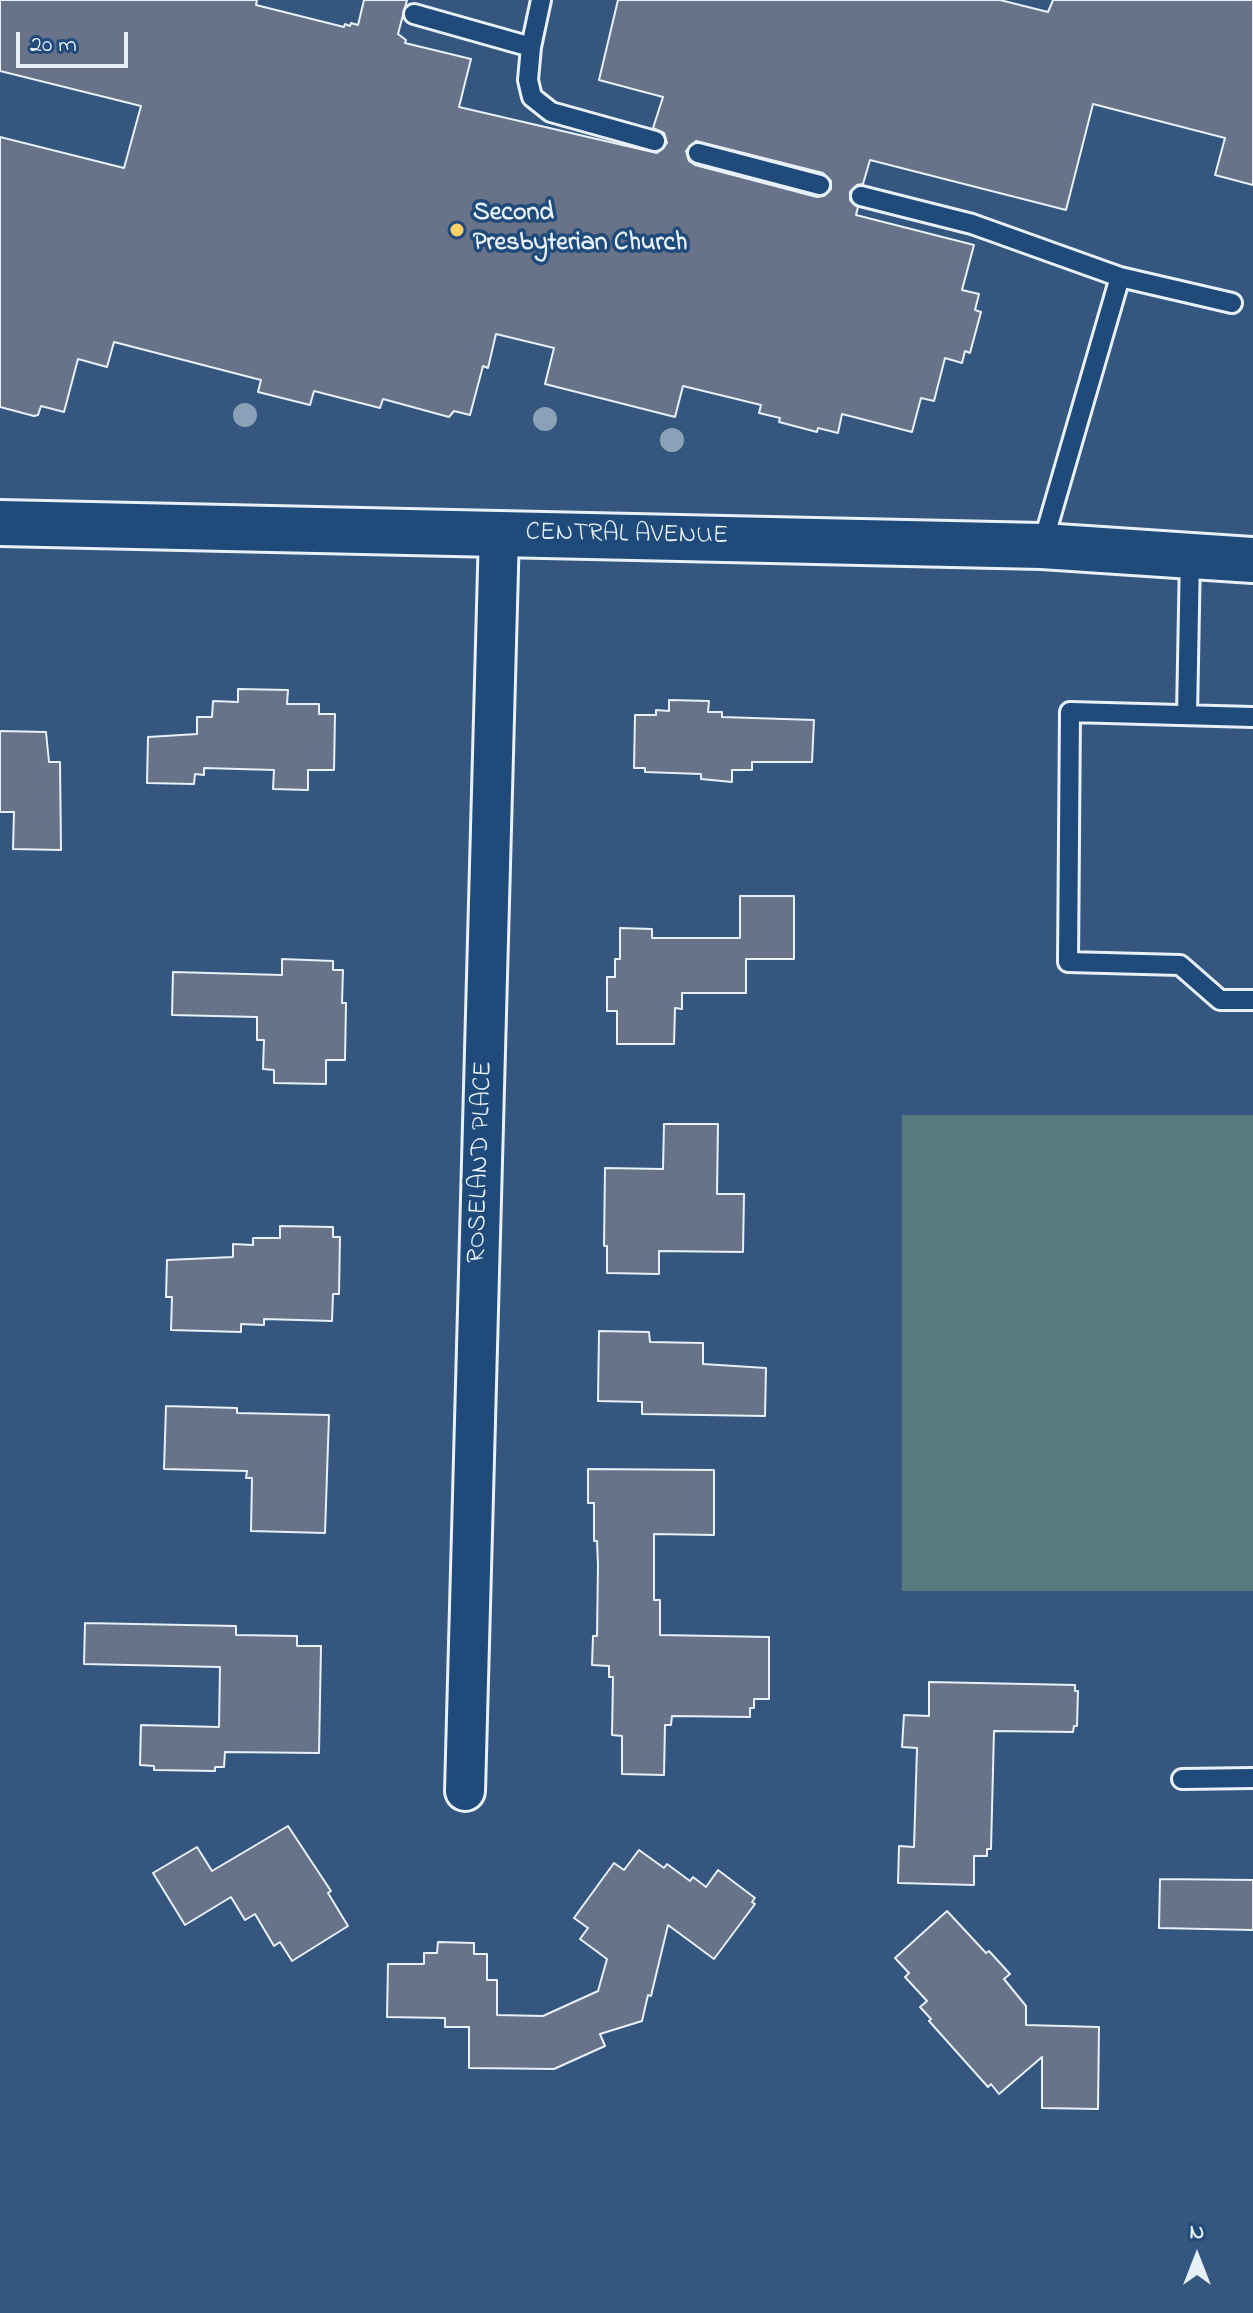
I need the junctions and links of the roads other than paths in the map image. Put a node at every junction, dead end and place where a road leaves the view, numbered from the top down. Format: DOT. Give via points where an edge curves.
graph roads {
  1 [pos="541,0"];
  2 [pos="414,14"];
  3 [pos="531,47"];
  4 [pos="655,141"];
  5 [pos="698,153"];
  6 [pos="820,185"];
  7 [pos="861,196"];
  8 [pos="1120,277"];
  9 [pos="1232,303"];
  10 [pos="0,523"];
  11 [pos="499,532"];
  12 [pos="1042,546"];
  13 [pos="1190,556"];
  14 [pos="1253,560"];
  15 [pos="1187,715"];
  16 [pos="1253,717"];
  17 [pos="1253,1000"];
  18 [pos="1253,1778"];
  19 [pos="1182,1779"];
  20 [pos="465,1791"];
  1 -- 3 [label="lane"];
  2 -- 3 [label="lane"];
  3 -- 4 [label="lane" via="532,97 551,112"];
  5 -- 6 [label="lane"];
  7 -- 8 [label="lane" via="972,224"];
  8 -- 9 [label="lane"];
  8 -- 12 [label="lane"];
  10 -- 11 [label="main road, CENTRAL AVENUE"];
  11 -- 12 [label="main road, CENTRAL AVENUE"];
  11 -- 20 [label="street, ROSELAND PLACE"];
  12 -- 13 [label="main road, CENTRAL AVENUE"];
  13 -- 14 [label="main road, CENTRAL AVENUE"];
  13 -- 15 [label="lane"];
  15 -- 16 [label="lane"];
  15 -- 17 [label="lane" via="1070,712 1068,962 1180,965 1220,1000"];
  18 -- 19 [label="lane"];
}
